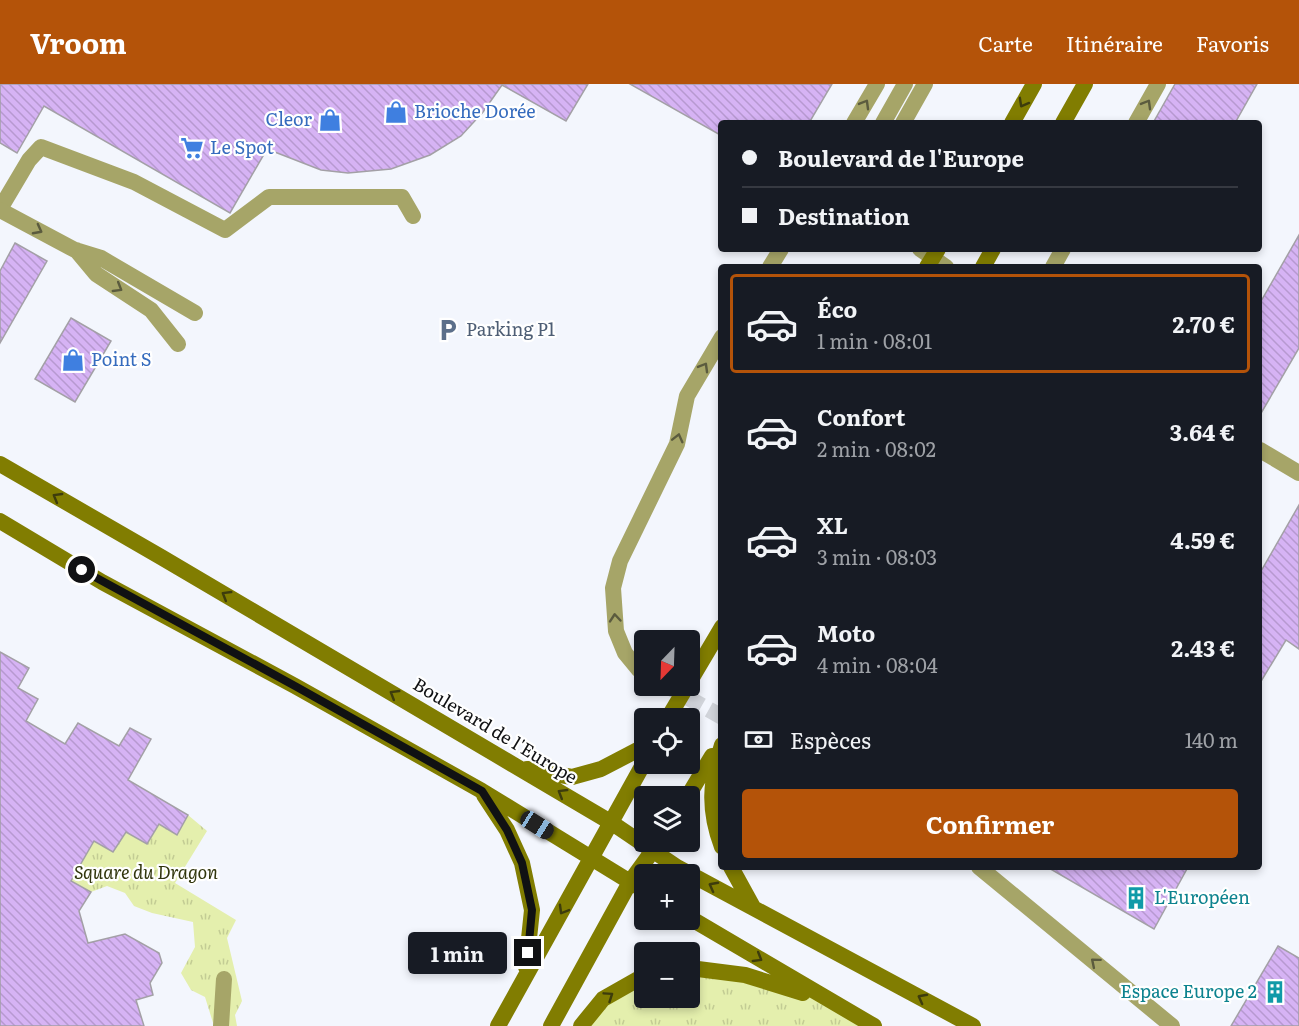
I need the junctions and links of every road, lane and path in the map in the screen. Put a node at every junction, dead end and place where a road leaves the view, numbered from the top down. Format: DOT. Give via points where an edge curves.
graph roads {
  1 [pos="877,84"];
  2 [pos="905,84"];
  3 [pos="925,84"];
  4 [pos="1034,84"];
  5 [pos="1085,84"];
  6 [pos="1158,84"];
  7 [pos="856,120"];
  8 [pos="885,120"];
  9 [pos="905,120"];
  10 [pos="1014,120"];
  11 [pos="1066,120"];
  12 [pos="1138,120"];
  13 [pos="0,209"];
  14 [pos="413,216"];
  15 [pos="75,250"];
  16 [pos="195,313"];
  17 [pos="177,344"];
  18 [pos="718,344"];
  19 [pos="1262,451"];
  20 [pos="0,464"];
  21 [pos="1299,473"];
  22 [pos="0,521"];
  23 [pos="718,634"];
  24 [pos="634,664"];
  25 [pos="700,664"];
  26 [pos="718,747"];
  27 [pos="634,752"];
  28 [pos="718,757"];
  29 [pos="518,768"];
  30 [pos="638,774"];
  31 [pos="694,786"];
  32 [pos="482,791"];
  33 [pos="612,823"];
  34 [pos="634,834"];
  35 [pos="718,837"];
  36 [pos="652,852"];
  37 [pos="662,852"];
  38 [pos="592,859"];
  39 [pos="732,870"];
  40 [pos="984,870"];
  41 [pos="630,882"];
  42 [pos="634,884"];
  43 [pos="753,907"];
  44 [pos="700,924"];
  45 [pos="700,969"];
  46 [pos="525,975"];
  47 [pos="224,979"];
  48 [pos="634,981"];
  49 [pos="828,1000"];
  50 [pos="221,1026"];
  51 [pos="498,1026"];
  52 [pos="551,1026"];
  53 [pos="581,1026"];
  54 [pos="874,1026"];
  55 [pos="973,1026"];
  56 [pos="1172,1026"];
  7 -- 1 [label="street, one-way"];
  2 -- 8 [label="street"];
  3 -- 9 [label="street"];
  4 -- 10 [label="main road, one-way"];
  5 -- 11 [label="main road"];
  12 -- 6 [label="street, one-way"];
  13 -- 14 [label="street" via="41,147 134,182 225,230 269,197 402,197"];
  13 -- 15 [label="street, one-way"];
  15 -- 16 [label="street" via="101,258"];
  15 -- 17 [label="street, one-way" via="96,274 151,310"];
  24 -- 18 [label="street, one-way" via="616,632 613,588 620,561 678,444 687,396"];
  19 -- 21 [label="street"];
  29 -- 20 [label="main road, Boulevard de l'Europe, one-way"];
  22 -- 32 [label="main road" via="102,582"];
  23 -- 25 [label="main road"];
  26 -- 31 [label="main road"];
  27 -- 29 [label="main road" via="601,769 572,777"];
  28 -- 35 [label="main road" via="711,791"];
  33 -- 29 [label="main road, Boulevard de l'Europe, one-way"];
  30 -- 33 [label="main road"];
  32 -- 38 [label="main road"];
  32 -- 46 [label="main road" via="522,863 532,910"];
  33 -- 34 [label="main road, Boulevard de l'Europe"];
  33 -- 38 [label="main road"];
  36 -- 41 [label="main road"];
  43 -- 37 [label="main road, Boulevard de l'Europe, one-way" via="676,867"];
  38 -- 41 [label="main road"];
  38 -- 46 [label="main road, one-way"];
  39 -- 43 [label="main road"];
  56 -- 40 [label="street, one-way"];
  41 -- 42 [label="main road"];
  41 -- 52 [label="main road"];
  55 -- 43 [label="main road, Boulevard de l'Europe, one-way"];
  44 -- 49 [label="main road, one-way"];
  45 -- 49 [label="main road" via="745,975"];
  46 -- 51 [label="main road"];
  47 -- 50 [label="street"];
  53 -- 48 [label="main road, one-way" via="603,999"];
  49 -- 54 [label="main road"];
}
